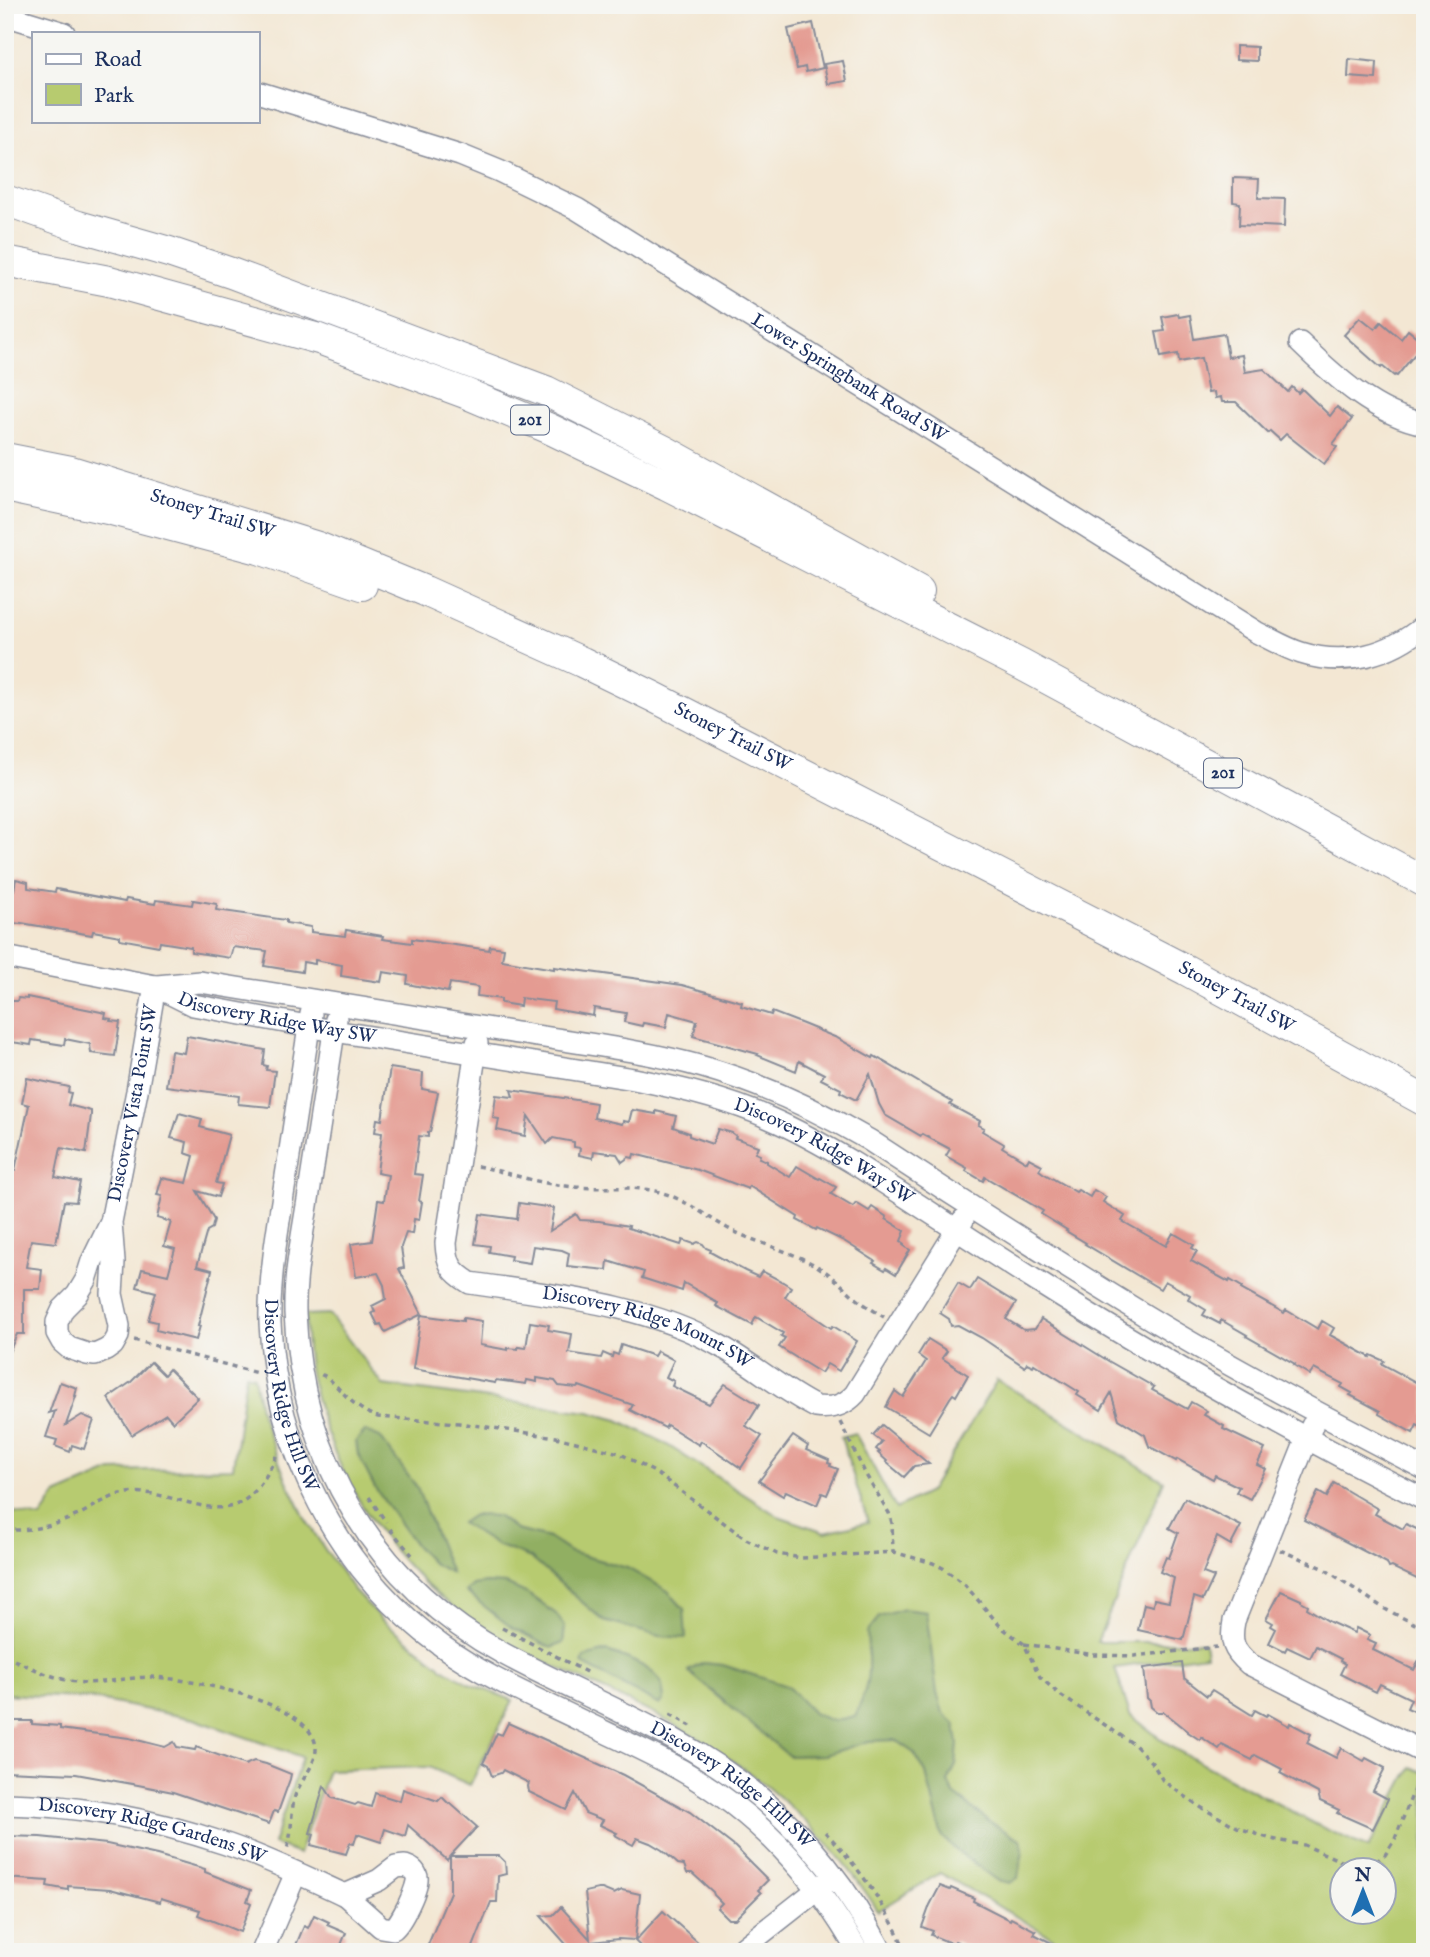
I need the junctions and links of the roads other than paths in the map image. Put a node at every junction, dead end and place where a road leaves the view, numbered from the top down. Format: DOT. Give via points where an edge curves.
graph roads {
  1 [pos="5,15"];
  2 [pos="61,32"];
  3 [pos="259,93"];
  4 [pos="5,200"];
  5 [pos="5,261"];
  6 [pos="1300,343"];
  7 [pos="1425,424"];
  8 [pos="5,458"];
  9 [pos="5,487"];
  10 [pos="1425,625"];
  11 [pos="582,662"];
  12 [pos="1022,665"];
  13 [pos="1425,882"];
  14 [pos="5,957"];
  15 [pos="155,986"];
  16 [pos="313,1001"];
  17 [pos="338,1005"];
  18 [pos="309,1027"];
  19 [pos="480,1027"];
  20 [pos="334,1031"];
  21 [pos="476,1054"];
  22 [pos="741,1079"];
  23 [pos="1425,1101"];
  24 [pos="732,1104"];
  25 [pos="972,1208"];
  26 [pos="111,1222"];
  27 [pos="957,1230"];
  28 [pos="1147,1316"];
  29 [pos="1133,1340"];
  30 [pos="1318,1413"];
  31 [pos="1308,1439"];
  32 [pos="1425,1469"];
  33 [pos="1425,1500"];
  34 [pos="535,1670"];
  35 [pos="524,1693"];
  36 [pos="693,1751"];
  37 [pos="1424,1761"];
  38 [pos="682,1770"];
  39 [pos="5,1804"];
  40 [pos="288,1870"];
  41 [pos="836,1876"];
  42 [pos="817,1890"];
  43 [pos="345,1895"];
  44 [pos="262,1952"];
  45 [pos="738,1952"];
  46 [pos="858,1952"];
  47 [pos="882,1952"];
  1 -- 2 [label="street"];
  3 -- 10 [label="street, Lower Springbank Road SW" via="460,155 577,209 1284,646 1316,657 1358,657 1398,645"];
  4 -- 12 [label="highway" via="231,273 546,391 677,457 941,603"];
  5 -- 12 [label="highway, 201" via="109,281 319,339 465,393 667,485"];
  6 -- 7 [label="street" via="1357,393"];
  8 -- 11 [label="highway, Stoney Trail SW" via="71,471 318,547"];
  9 -- 11 [label="highway" via="259,549 404,600 530,655"];
  11 -- 23 [label="highway, Stoney Trail SW" via="1186,970"];
  12 -- 13 [label="highway, 201"];
  14 -- 15 [label="street, Discovery Ridge Way SW"];
  15 -- 16 [label="street, Discovery Ridge Way SW" via="200,982"];
  15 -- 18 [label="street, Discovery Ridge Way SW" via="192,1004"];
  15 -- 26 [label="street, Discovery Vista Point SW"];
  16 -- 17 [label="street, Discovery Ridge Way SW"];
  16 -- 18 [label="street, Discovery Ridge Hill SW"];
  17 -- 19 [label="street, Discovery Ridge Way SW"];
  17 -- 20 [label="street, Discovery Ridge Hill SW"];
  18 -- 20 [label="street, Discovery Ridge Way SW"];
  18 -- 35 [label="street, Discovery Ridge Hill SW" via="272,1265 270,1322 286,1423 323,1513 373,1583 442,1646"];
  19 -- 21 [label="street, Discovery Ridge Mount SW"];
  19 -- 22 [label="street, Discovery Ridge Way SW" via="639,1052"];
  20 -- 21 [label="street, Discovery Ridge Way SW"];
  20 -- 34 [label="street, Discovery Ridge Hill SW" via="295,1297 299,1363 318,1440 355,1515 398,1573 446,1616"];
  21 -- 24 [label="street, Discovery Ridge Way SW" via="634,1079"];
  21 -- 27 [label="street, Discovery Ridge Mount SW" via="446,1243 451,1268 470,1283 649,1315 721,1347 816,1407 834,1407 855,1394"];
  22 -- 24 [label="street"];
  22 -- 25 [label="street, Discovery Ridge Way SW" via="840,1123"];
  24 -- 27 [label="street, Discovery Ridge Way SW" via="828,1147"];
  25 -- 27 [label="street"];
  25 -- 28 [label="street, Discovery Ridge Way SW"];
  26 -- 26 [label="street, Discovery Vista Point SW" via="86,1280 57,1322 62,1342 87,1354 95,1355 113,1345 118,1336"];
  27 -- 29 [label="street, Discovery Ridge Way SW"];
  28 -- 29 [label="street"];
  28 -- 30 [label="street, Discovery Ridge Way SW"];
  29 -- 31 [label="street, Discovery Ridge Way SW"];
  30 -- 31 [label="street"];
  30 -- 32 [label="street, Discovery Ridge Way SW"];
  31 -- 33 [label="street, Discovery Ridge Way SW"];
  31 -- 37 [label="street" via="1234,1620 1233,1646 1249,1664"];
  34 -- 35 [label="street"];
  34 -- 36 [label="street, Discovery Ridge Hill SW"];
  35 -- 38 [label="street, Discovery Ridge Hill SW"];
  36 -- 38 [label="street"];
  36 -- 41 [label="street, Discovery Ridge Hill SW" via="758,1796"];
  38 -- 42 [label="street, Discovery Ridge Hill SW" via="754,1822"];
  39 -- 40 [label="street, Discovery Ridge Gardens SW" via="84,1809 139,1819 229,1845"];
  40 -- 43 [label="street, Discovery Ridge Gardens SW"];
  40 -- 44 [label="street"];
  41 -- 42 [label="street"];
  41 -- 47 [label="street, Discovery Ridge Hill SW"];
  42 -- 45 [label="street"];
  42 -- 46 [label="street, Discovery Ridge Hill SW"];
}
